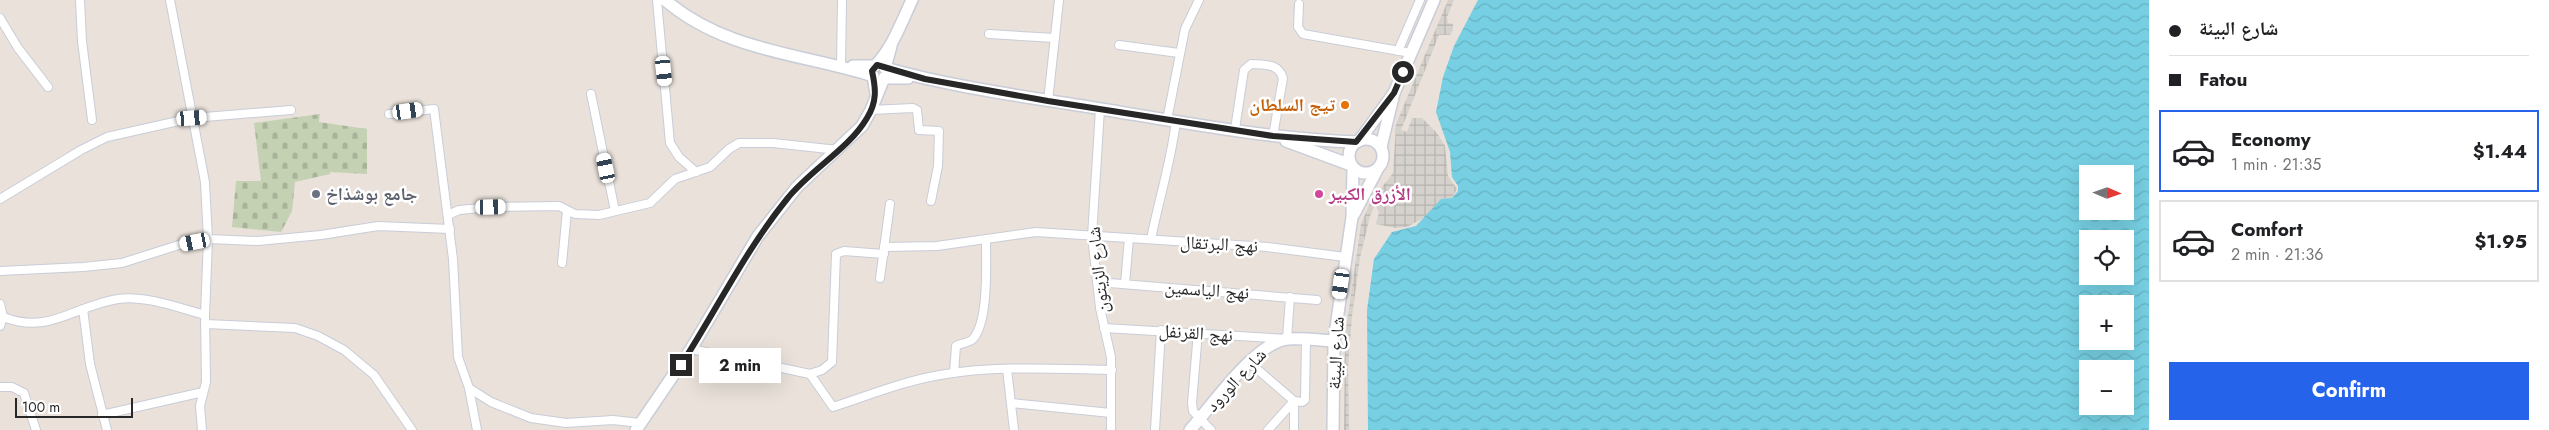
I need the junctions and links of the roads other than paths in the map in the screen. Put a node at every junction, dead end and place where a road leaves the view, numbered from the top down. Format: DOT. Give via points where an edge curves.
graph roads {
  1 [pos="80,0"];
  2 [pos="170,0"];
  3 [pos="657,0"];
  4 [pos="664,0"];
  5 [pos="912,0"];
  6 [pos="1059,0"];
  7 [pos="1199,0"];
  8 [pos="1420,0"];
  9 [pos="1434,0"];
  10 [pos="842,1"];
  11 [pos="1299,4"];
  12 [pos="0,18"];
  13 [pos="989,34"];
  14 [pos="1056,38"];
  15 [pos="1118,45"];
  16 [pos="1398,51"];
  17 [pos="1179,53"];
  18 [pos="1411,53"];
  19 [pos="841,66"];
  20 [pos="879,72"];
  21 [pos="48,87"];
  22 [pos="1394,93"];
  23 [pos="591,94"];
  24 [pos="1048,101"];
  25 [pos="1100,109"];
  26 [pos="291,110"];
  27 [pos="871,110"];
  28 [pos="389,114"];
  29 [pos="192,118"];
  30 [pos="92,120"];
  31 [pos="1171,121"];
  32 [pos="1235,129"];
  33 [pos="1273,136"];
  34 [pos="1358,141"];
  35 [pos="1381,148"];
  36 [pos="838,150"];
  37 [pos="1352,166"];
  38 [pos="1377,170"];
  39 [pos="696,172"];
  40 [pos="0,199"];
  41 [pos="931,201"];
  42 [pos="890,204"];
  43 [pos="567,211"];
  44 [pos="615,211"];
  45 [pos="448,215"];
  46 [pos="1352,218"];
  47 [pos="450,229"];
  48 [pos="1092,236"];
  49 [pos="1129,238"];
  50 [pos="986,239"];
  51 [pos="1151,239"];
  52 [pos="208,240"];
  53 [pos="884,250"];
  54 [pos="1345,257"];
  55 [pos="562,263"];
  56 [pos="0,271"];
  57 [pos="880,278"];
  58 [pos="1097,282"];
  59 [pos="1124,284"];
  60 [pos="1290,297"];
  61 [pos="1318,300"];
  62 [pos="0,304"];
  63 [pos="83,309"];
  64 [pos="205,315"];
  65 [pos="3,317"];
  66 [pos="206,324"];
  67 [pos="0,326"];
  68 [pos="1104,328"];
  69 [pos="1161,330"];
  70 [pos="1198,332"];
  71 [pos="1288,339"];
  72 [pos="1306,340"];
  73 [pos="1334,341"];
  74 [pos="692,349"];
  75 [pos="1249,362"];
  76 [pos="1007,369"];
  77 [pos="1112,370"];
  78 [pos="954,373"];
  79 [pos="810,374"];
  80 [pos="0,387"];
  81 [pos="469,388"];
  82 [pos="203,392"];
  83 [pos="1294,401"];
  84 [pos="491,402"];
  85 [pos="1012,403"];
  86 [pos="1111,413"];
  87 [pos="102,415"];
  88 [pos="474,415"];
  89 [pos="1200,419"];
  90 [pos="638,426"];
  91 [pos="36,430"];
  92 [pos="107,430"];
  93 [pos="202,430"];
  94 [pos="412,430"];
  95 [pos="477,430"];
  96 [pos="1014,430"];
  97 [pos="1110,430"];
  98 [pos="1155,430"];
  99 [pos="1190,430"];
  100 [pos="1212,430"];
  101 [pos="1268,430"];
  102 [pos="1294,430"];
  103 [pos="1333,430"];
  1 -- 30 [label="street"];
  2 -- 29 [label="street"];
  3 -- 39 [label="street" via="670,143 679,157"];
  4 -- 19 [label="main road" via="705,25 750,46"];
  5 -- 20 [label="main road"];
  6 -- 14 [label="street"];
  7 -- 17 [label="street" via="1187,23"];
  8 -- 16 [label="street"];
  9 -- 18 [label="main road"];
  10 -- 19 [label="street"];
  11 -- 16 [label="street" via="1298,27 1303,34"];
  12 -- 21 [label="street"];
  13 -- 14 [label="street"];
  14 -- 24 [label="street"];
  15 -- 17 [label="street"];
  16 -- 18 [label="street"];
  17 -- 31 [label="street"];
  18 -- 22 [label="main road"];
  19 -- 20 [label="main road"];
  20 -- 24 [label="main road"];
  20 -- 27 [label="main road"];
  22 -- 34 [label="main road"];
  22 -- 35 [label="main road"];
  23 -- 44 [label="street"];
  24 -- 25 [label="main road"];
  25 -- 31 [label="main road"];
  25 -- 48 [label="street, شارع الزيتون"];
  26 -- 29 [label="street"];
  27 -- 36 [label="main road" via="856,133"];
  27 -- 41 [label="street" via="914,108 920,130 939,131 938,166"];
  28 -- 45 [label="street" via="434,109"];
  29 -- 40 [label="street" via="107,137"];
  29 -- 52 [label="street" via="205,182"];
  31 -- 32 [label="main road"];
  31 -- 51 [label="street" via="1171,161 1163,181"];
  32 -- 33 [label="main road"];
  32 -- 33 [label="street" via="1244,70 1252,64 1275,66 1283,78"];
  33 -- 34 [label="main road"];
  33 -- 37 [label="main road"];
  34 -- 35 [label="main road" via="1374,141"];
  34 -- 37 [label="main road" via="1349,155"];
  35 -- 38 [label="main road" via="1383,159"];
  36 -- 39 [label="street" via="738,143 710,167"];
  36 -- 74 [label="main road" via="797,187 758,236"];
  37 -- 38 [label="main road" via="1362,173"];
  37 -- 46 [label="main road, شارع البيئة"];
  38 -- 46 [label="main road, شارع البيئة"];
  39 -- 44 [label="street" via="675,179 650,203"];
  42 -- 53 [label="street"];
  43 -- 44 [label="street" via="585,216"];
  43 -- 45 [label="street" via="559,206 491,207 459,210"];
  43 -- 55 [label="street"];
  45 -- 47 [label="street"];
  46 -- 54 [label="main road, شارع البيئة"];
  47 -- 52 [label="street" via="378,226 258,241"];
  47 -- 81 [label="street" via="458,357"];
  48 -- 49 [label="street, نهج البرتقال"];
  48 -- 50 [label="street, نهج البرتقال" via="1036,232"];
  48 -- 58 [label="street, شارع الزيتون"];
  49 -- 51 [label="street, نهج البرتقال"];
  49 -- 59 [label="street"];
  50 -- 53 [label="street, نهج البرتقال"];
  50 -- 78 [label="street" via="986,291 981,318 975,337 956,346"];
  51 -- 54 [label="street, نهج البرتقال" via="1267,246"];
  52 -- 56 [label="street" via="182,244 122,262"];
  52 -- 64 [label="street"];
  53 -- 57 [label="street"];
  53 -- 79 [label="street, نهج البرتقال" via="836,254 832,362"];
  54 -- 73 [label="main road, شارع البيئة"];
  58 -- 59 [label="street, نهج الياسمين"];
  58 -- 68 [label="street, شارع الزيتون"];
  59 -- 60 [label="street, نهج الياسمين"];
  60 -- 61 [label="street, نهج الياسمين"];
  60 -- 71 [label="street"];
  62 -- 65 [label="street"];
  63 -- 64 [label="street" via="114,300 137,300"];
  63 -- 65 [label="street" via="39,324"];
  63 -- 87 [label="street" via="90,364"];
  64 -- 66 [label="street"];
  65 -- 67 [label="street"];
  66 -- 82 [label="street" via="206,382"];
  66 -- 94 [label="street" via="296,328 318,336 344,350 374,375"];
  68 -- 69 [label="street, نهج القرنفل"];
  68 -- 77 [label="street, شارع الزيتون"];
  69 -- 70 [label="street, نهج القرنفل"];
  69 -- 98 [label="street"];
  70 -- 71 [label="street, نهج القرنفل"];
  70 -- 89 [label="street" via="1192,403"];
  71 -- 72 [label="main road"];
  71 -- 75 [label="main road, شارع الورود" via="1265,347"];
  72 -- 73 [label="main road"];
  72 -- 83 [label="street" via="1305,400"];
  73 -- 103 [label="main road, شارع البيئة"];
  74 -- 79 [label="street"];
  74 -- 90 [label="main road"];
  75 -- 83 [label="street"];
  75 -- 89 [label="main road, شارع الورود"];
  76 -- 77 [label="street"];
  76 -- 78 [label="street"];
  76 -- 85 [label="street"];
  77 -- 86 [label="street, شارع الزيتون"];
  78 -- 79 [label="street" via="833,407"];
  80 -- 91 [label="street" via="12,387 24,393"];
  81 -- 84 [label="street"];
  81 -- 88 [label="street"];
  82 -- 87 [label="street"];
  82 -- 93 [label="street" via="200,406"];
  83 -- 101 [label="street"];
  83 -- 102 [label="street"];
  84 -- 88 [label="street" via="483,403"];
  84 -- 90 [label="street" via="540,420 566,423 613,420"];
  85 -- 86 [label="street"];
  85 -- 96 [label="street"];
  86 -- 97 [label="street, شارع الزيتون"];
  87 -- 92 [label="street"];
  88 -- 95 [label="street"];
  89 -- 99 [label="main road, شارع الورود"];
  89 -- 100 [label="street"];
}
